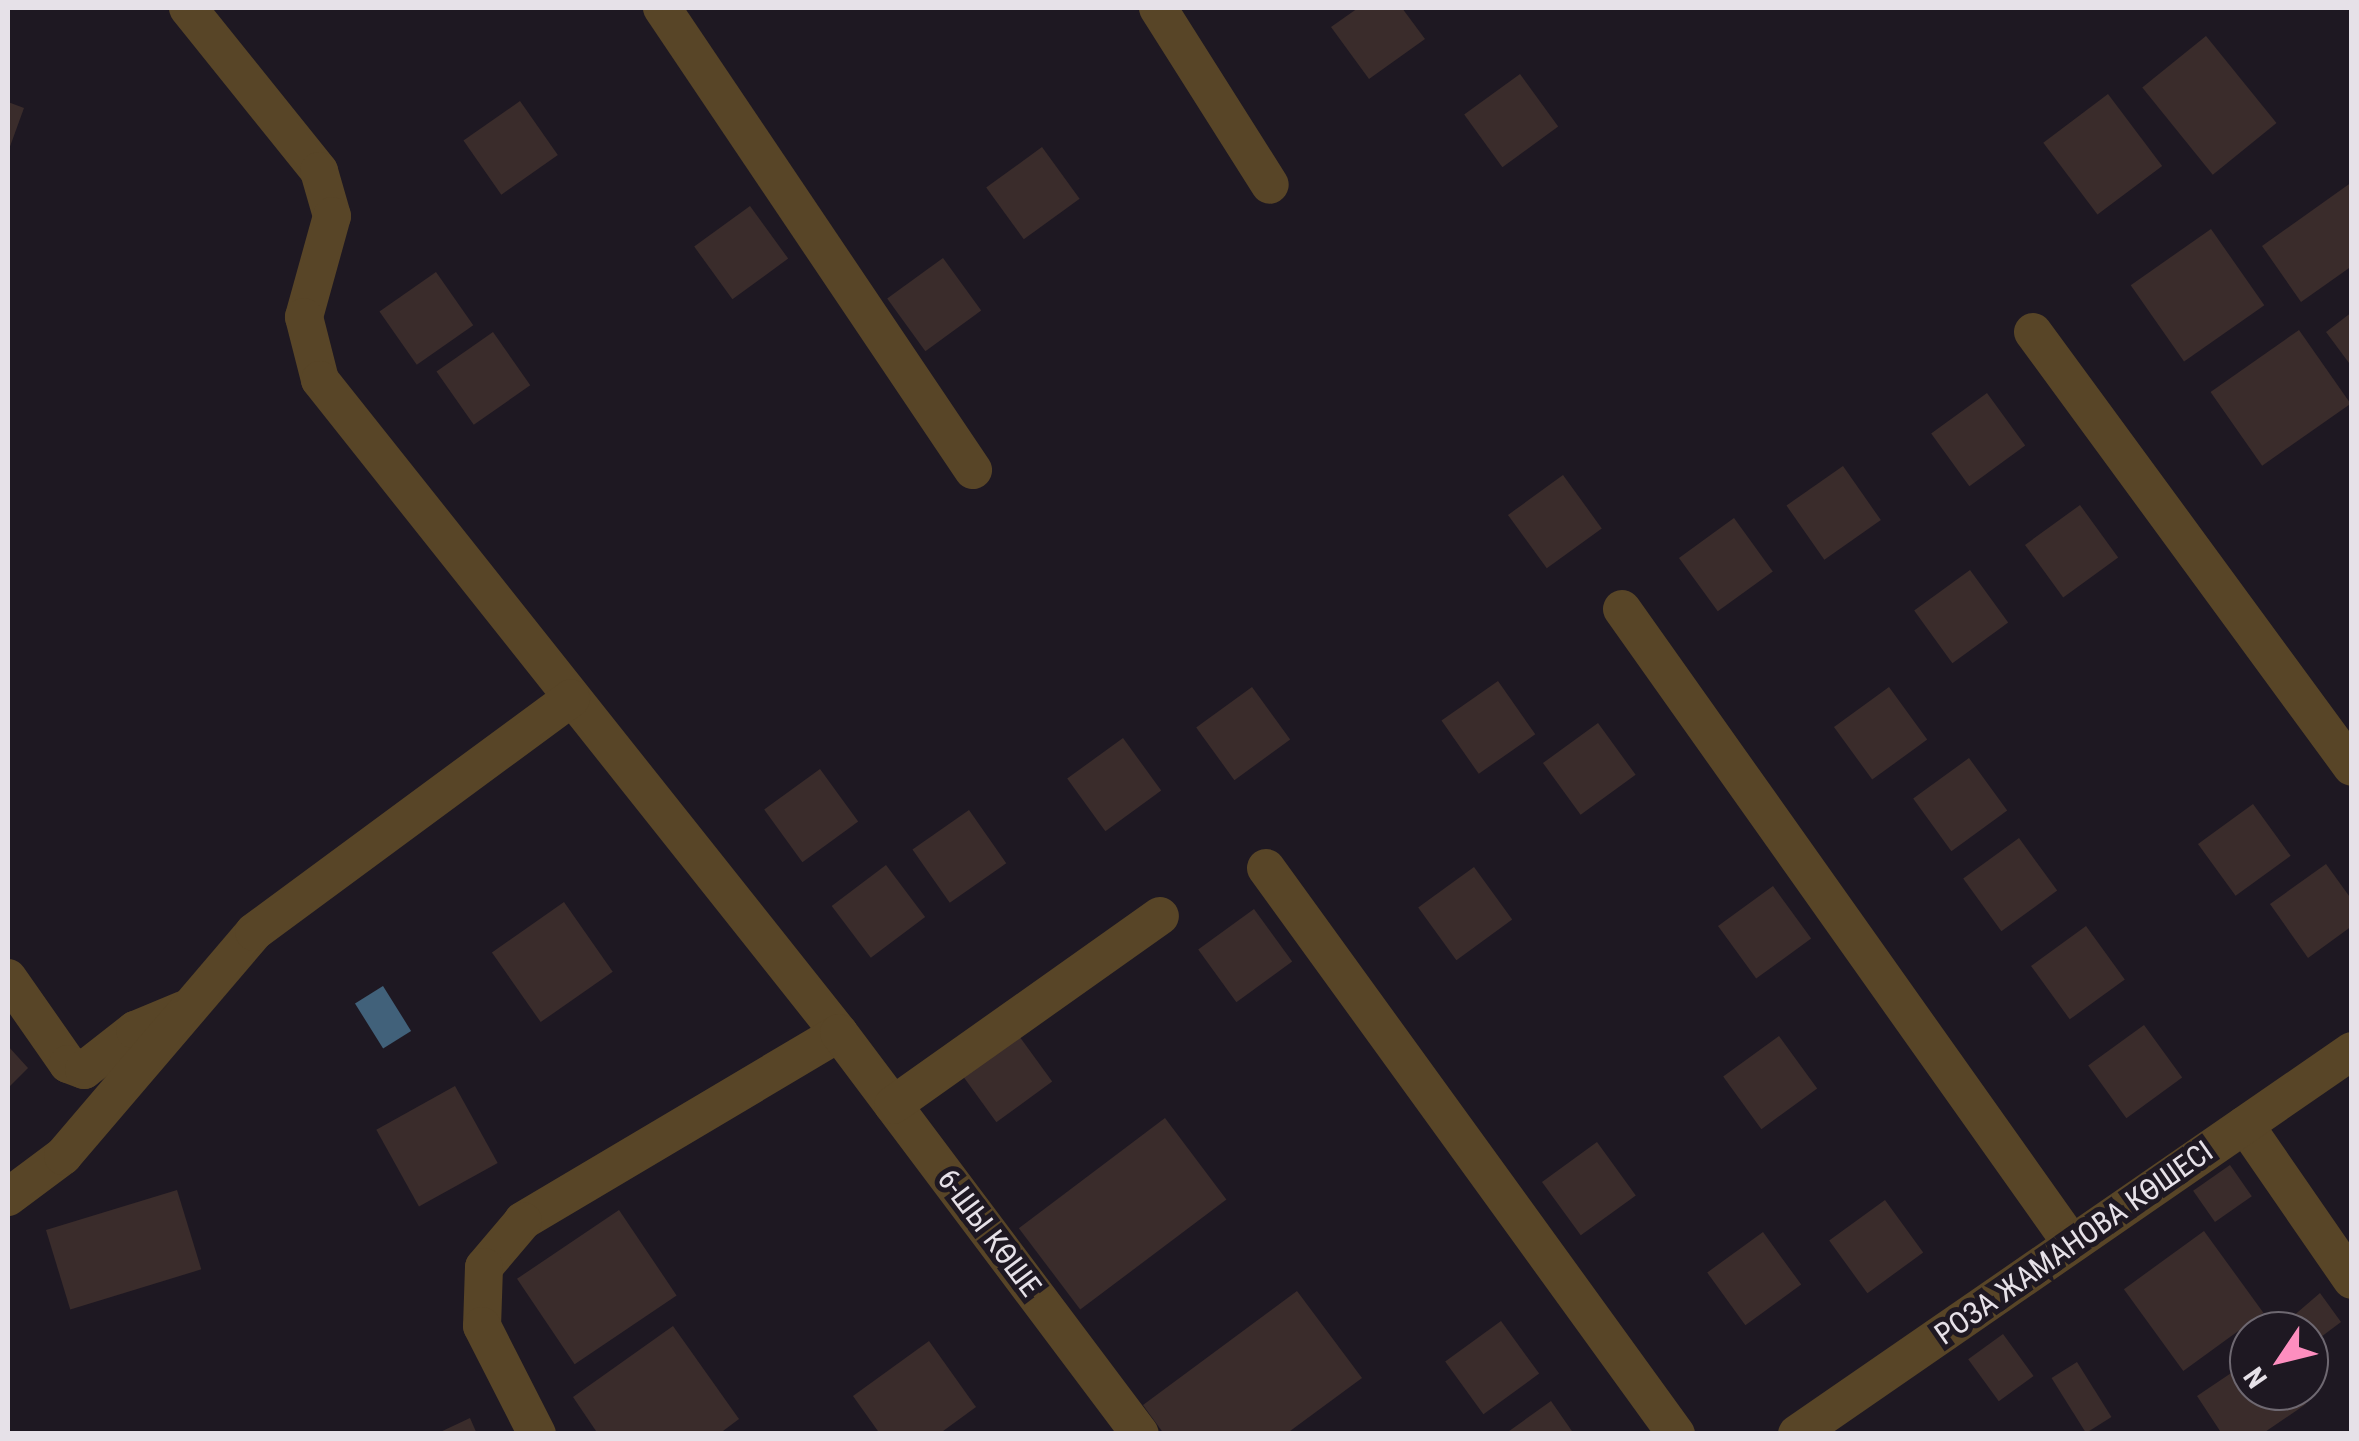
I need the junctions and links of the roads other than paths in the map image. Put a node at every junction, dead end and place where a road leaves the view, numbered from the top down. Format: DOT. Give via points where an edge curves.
graph roads {
  1 [pos="188,8"];
  2 [pos="662,8"];
  3 [pos="1158,8"];
  4 [pos="1270,185"];
  5 [pos="2034,332"];
  6 [pos="973,470"];
  7 [pos="1622,609"];
  8 [pos="571,698"];
  9 [pos="2352,767"];
  10 [pos="1266,868"];
  11 [pos="1160,916"];
  12 [pos="8,978"];
  13 [pos="190,1008"];
  14 [pos="838,1034"];
  15 [pos="2352,1052"];
  16 [pos="893,1105"];
  17 [pos="2245,1125"];
  18 [pos="8,1196"];
  19 [pos="2072,1244"];
  20 [pos="2352,1280"];
  21 [pos="537,1434"];
  22 [pos="1140,1434"];
  23 [pos="1676,1434"];
  24 [pos="1797,1434"];
  1 -- 8 [label="street, 6-ШЫ КӨШЕ" via="318,171 332,216 304,317 320,380"];
  2 -- 6 [label="street"];
  3 -- 4 [label="street"];
  5 -- 9 [label="street"];
  7 -- 19 [label="street"];
  8 -- 13 [label="street" via="292,899"];
  8 -- 14 [label="street, 6-ШЫ КӨШЕ"];
  10 -- 23 [label="street"];
  11 -- 16 [label="street"];
  12 -- 13 [label="street" via="68,1064 84,1070 135,1030"];
  13 -- 18 [label="street" via="62,1156"];
  14 -- 16 [label="street, 6-ШЫ КӨШЕ"];
  14 -- 21 [label="street" via="523,1221 484,1267 482,1326"];
  15 -- 17 [label="street, РОЗА ЖАМАНОВА КӨШЕСІ"];
  16 -- 22 [label="street, 6-ШЫ КӨШЕ"];
  17 -- 19 [label="street, РОЗА ЖАМАНОВА КӨШЕСІ"];
  17 -- 20 [label="street"];
  19 -- 24 [label="street, РОЗА ЖАМАНОВА КӨШЕСІ"];
}
